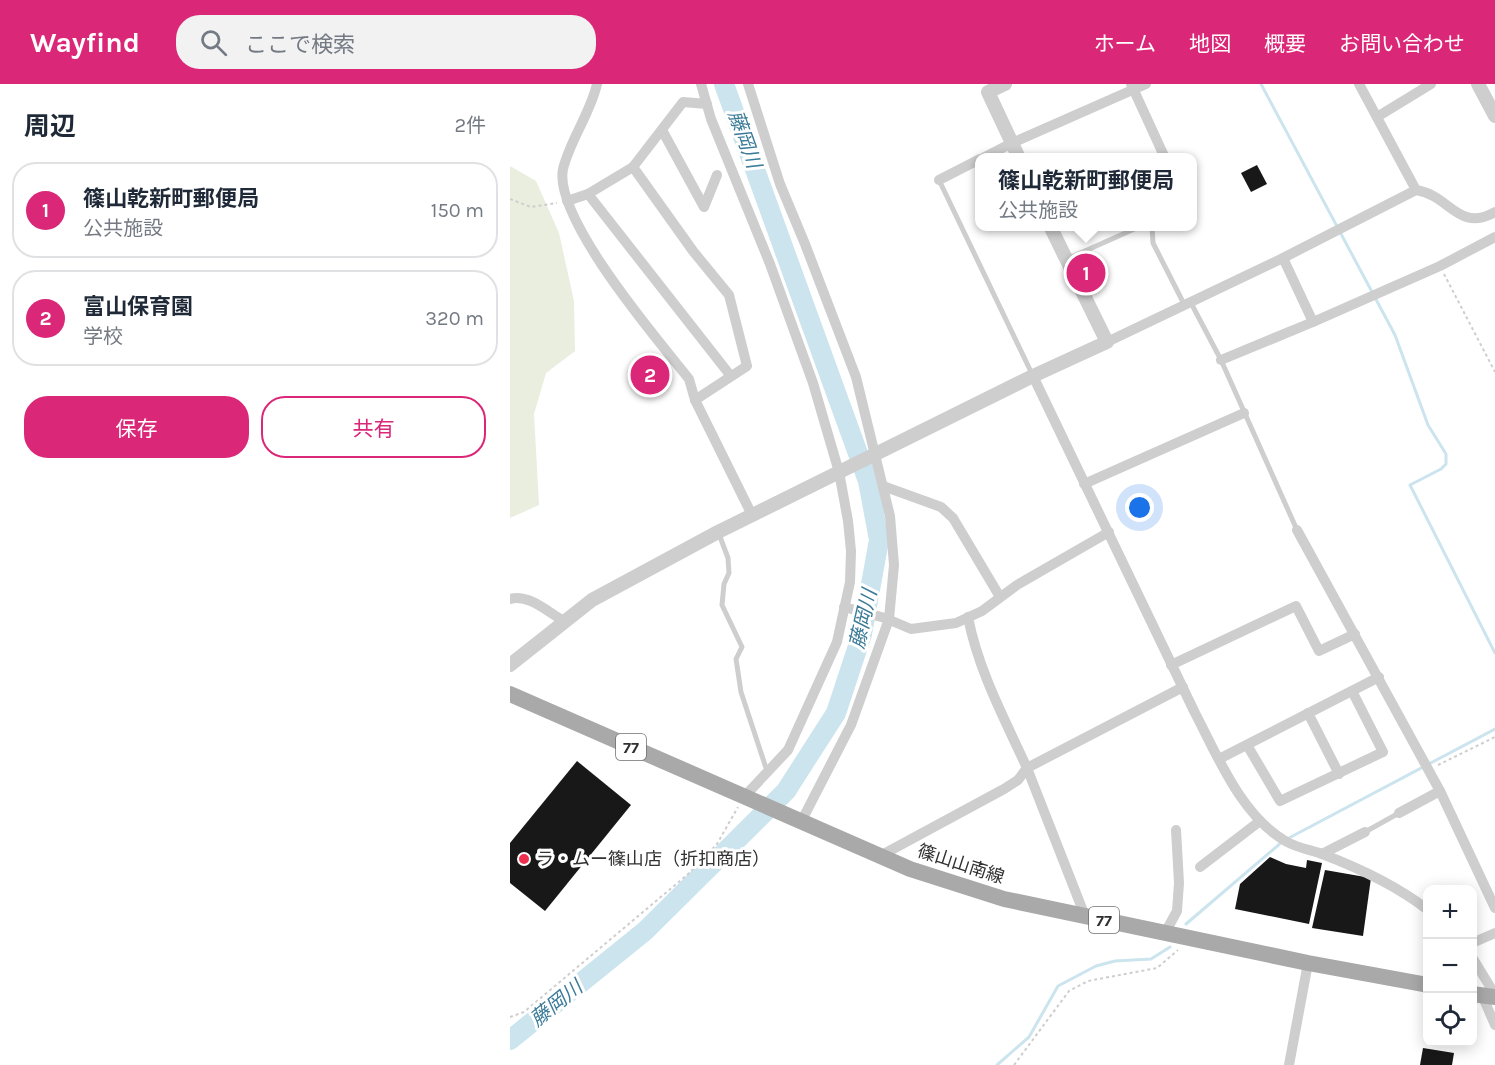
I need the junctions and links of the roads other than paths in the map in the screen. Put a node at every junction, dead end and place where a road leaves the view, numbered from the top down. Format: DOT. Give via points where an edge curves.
graph roads {
  1 [pos="597,84"];
  2 [pos="701,84"];
  3 [pos="748,84"];
  4 [pos="1005,84"];
  5 [pos="1146,84"];
  6 [pos="1359,84"];
  7 [pos="1431,84"];
  8 [pos="1478,84"];
  9 [pos="1132,87"];
  10 [pos="986,88"];
  11 [pos="707,104"];
  12 [pos="1495,116"];
  13 [pos="1377,117"];
  14 [pos="662,130"];
  15 [pos="1012,143"];
  16 [pos="991,153"];
  17 [pos="1017,153"];
  18 [pos="1163,153"];
  19 [pos="975,161"];
  20 [pos="633,167"];
  21 [pos="717,175"];
  22 [pos="939,180"];
  23 [pos="1416,190"];
  24 [pos="588,194"];
  25 [pos="567,201"];
  26 [pos="1495,212"];
  27 [pos="1483,219"];
  28 [pos="1052,231"];
  29 [pos="1130,231"];
  30 [pos="1152,231"];
  31 [pos="1495,237"];
  32 [pos="1283,258"];
  33 [pos="1066,260"];
  34 [pos="1188,304"];
  35 [pos="1313,322"];
  36 [pos="1107,342"];
  37 [pos="1221,360"];
  38 [pos="730,375"];
  39 [pos="1033,376"];
  40 [pos="695,399"];
  41 [pos="1244,413"];
  42 [pos="874,454"];
  43 [pos="842,470"];
  44 [pos="1084,483"];
  45 [pos="883,486"];
  46 [pos="752,515"];
  47 [pos="1297,530"];
  48 [pos="718,532"];
  49 [pos="1108,532"];
  50 [pos="1000,597"];
  51 [pos="510,599"];
  52 [pos="847,607"];
  53 [pos="968,617"];
  54 [pos="887,618"];
  55 [pos="564,621"];
  56 [pos="1355,634"];
  57 [pos="510,665"];
  58 [pos="1172,665"];
  59 [pos="1379,677"];
  60 [pos="1183,687"];
  61 [pos="1352,691"];
  62 [pos="510,693"];
  63 [pos="1308,713"];
  64 [pos="1247,745"];
  65 [pos="1219,759"];
  66 [pos="1027,768"];
  67 [pos="767,771"];
  68 [pos="1339,774"];
  69 [pos="1440,791"];
  70 [pos="748,799"];
  71 [pos="1399,813"];
  72 [pos="796,820"];
  73 [pos="1260,821"];
  74 [pos="1176,830"];
  75 [pos="1365,832"];
  76 [pos="1323,854"];
  77 [pos="880,856"];
  78 [pos="1200,867"];
  79 [pos="1423,907"];
  80 [pos="1495,908"];
  81 [pos="1085,916"];
  82 [pos="1165,933"];
  83 [pos="1495,933"];
  84 [pos="1477,941"];
  85 [pos="1308,963"];
  86 [pos="1477,969"];
  87 [pos="1423,984"];
  88 [pos="1486,995"];
  89 [pos="1495,1025"];
  90 [pos="1289,1065"];
  1 -- 25 [label="street" via="563,171"];
  2 -- 11 [label="street"];
  3 -- 42 [label="street" via="780,184 856,377"];
  4 -- 10 [label="street"];
  5 -- 9 [label="street"];
  6 -- 13 [label="street"];
  7 -- 13 [label="street"];
  8 -- 12 [label="street"];
  9 -- 15 [label="street"];
  9 -- 18 [label="street"];
  10 -- 15 [label="street"];
  11 -- 14 [label="street" via="683,102"];
  11 -- 43 [label="street" via="770,264"];
  13 -- 23 [label="street"];
  14 -- 20 [label="street"];
  14 -- 21 [label="street" via="704,207"];
  15 -- 16 [label="street"];
  15 -- 17 [label="street"];
  19 -- 22 [label="street"];
  20 -- 24 [label="street"];
  20 -- 38 [label="street" via="729,295 747,366"];
  22 -- 39 [label="lane"];
  23 -- 27 [label="street" via="1427,192 1468,219"];
  23 -- 32 [label="street"];
  24 -- 25 [label="street"];
  24 -- 38 [label="street"];
  25 -- 40 [label="street" via="600,265 689,380"];
  26 -- 27 [label="street"];
  27 -- 31 [label="street"];
  28 -- 33 [label="street"];
  29 -- 33 [label="lane"];
  30 -- 34 [label="lane" via="1153,243"];
  31 -- 35 [label="street" via="1440,266"];
  32 -- 34 [label="street"];
  32 -- 35 [label="street"];
  33 -- 36 [label="street"];
  34 -- 36 [label="street"];
  34 -- 37 [label="lane"];
  35 -- 37 [label="street"];
  36 -- 39 [label="street"];
  37 -- 41 [label="lane"];
  38 -- 40 [label="street"];
  39 -- 42 [label="street"];
  39 -- 44 [label="street"];
  40 -- 46 [label="street"];
  41 -- 44 [label="street"];
  41 -- 47 [label="lane"];
  42 -- 43 [label="street"];
  42 -- 45 [label="street"];
  43 -- 46 [label="street"];
  43 -- 52 [label="street" via="851,551"];
  44 -- 49 [label="street"];
  45 -- 50 [label="street" via="941,507 953,518"];
  45 -- 54 [label="street" via="894,565"];
  46 -- 48 [label="street"];
  47 -- 56 [label="street"];
  48 -- 55 [label="street" via="592,600"];
  48 -- 67 [label="lane" via="729,573 722,605 742,647 736,659 741,692"];
  49 -- 50 [label="street"];
  49 -- 58 [label="street"];
  50 -- 53 [label="street"];
  51 -- 55 [label="street" via="533,602"];
  52 -- 54 [label="street"];
  52 -- 67 [label="street" via="837,642 788,750"];
  53 -- 54 [label="street" via="911,629"];
  53 -- 66 [label="street" via="994,695"];
  54 -- 72 [label="street" via="850,725"];
  55 -- 57 [label="street"];
  56 -- 58 [label="street" via="1319,651 1296,606"];
  56 -- 59 [label="street"];
  58 -- 60 [label="street"];
  59 -- 61 [label="street"];
  59 -- 69 [label="street"];
  60 -- 65 [label="street"];
  60 -- 66 [label="street"];
  61 -- 63 [label="street"];
  61 -- 68 [label="street" via="1383,752"];
  62 -- 70 [label="main road, 篠山山南線 / 77"];
  63 -- 64 [label="street"];
  63 -- 68 [label="street"];
  64 -- 65 [label="street"];
  64 -- 68 [label="street" via="1280,801"];
  65 -- 73 [label="street"];
  66 -- 77 [label="street" via="1004,789"];
  66 -- 81 [label="street"];
  67 -- 70 [label="street"];
  69 -- 71 [label="street"];
  69 -- 80 [label="street"];
  70 -- 72 [label="main road, 篠山山南線 / 77"];
  71 -- 75 [label="lane"];
  72 -- 77 [label="main road, 篠山山南線 / 77"];
  73 -- 76 [label="street" via="1284,840"];
  73 -- 78 [label="street"];
  74 -- 82 [label="street" via="1177,911"];
  75 -- 76 [label="street"];
  76 -- 79 [label="street" via="1382,880"];
  77 -- 81 [label="main road, 篠山山南線 / 77" via="1004,899"];
  81 -- 82 [label="main road, 篠山山南線 / 77"];
  82 -- 85 [label="main road, 篠山山南線 / 77"];
  83 -- 84 [label="street"];
  85 -- 87 [label="main road, 篠山山南線 / 77"];
  85 -- 90 [label="street"];
  86 -- 88 [label="street"];
  88 -- 89 [label="street"];
}
